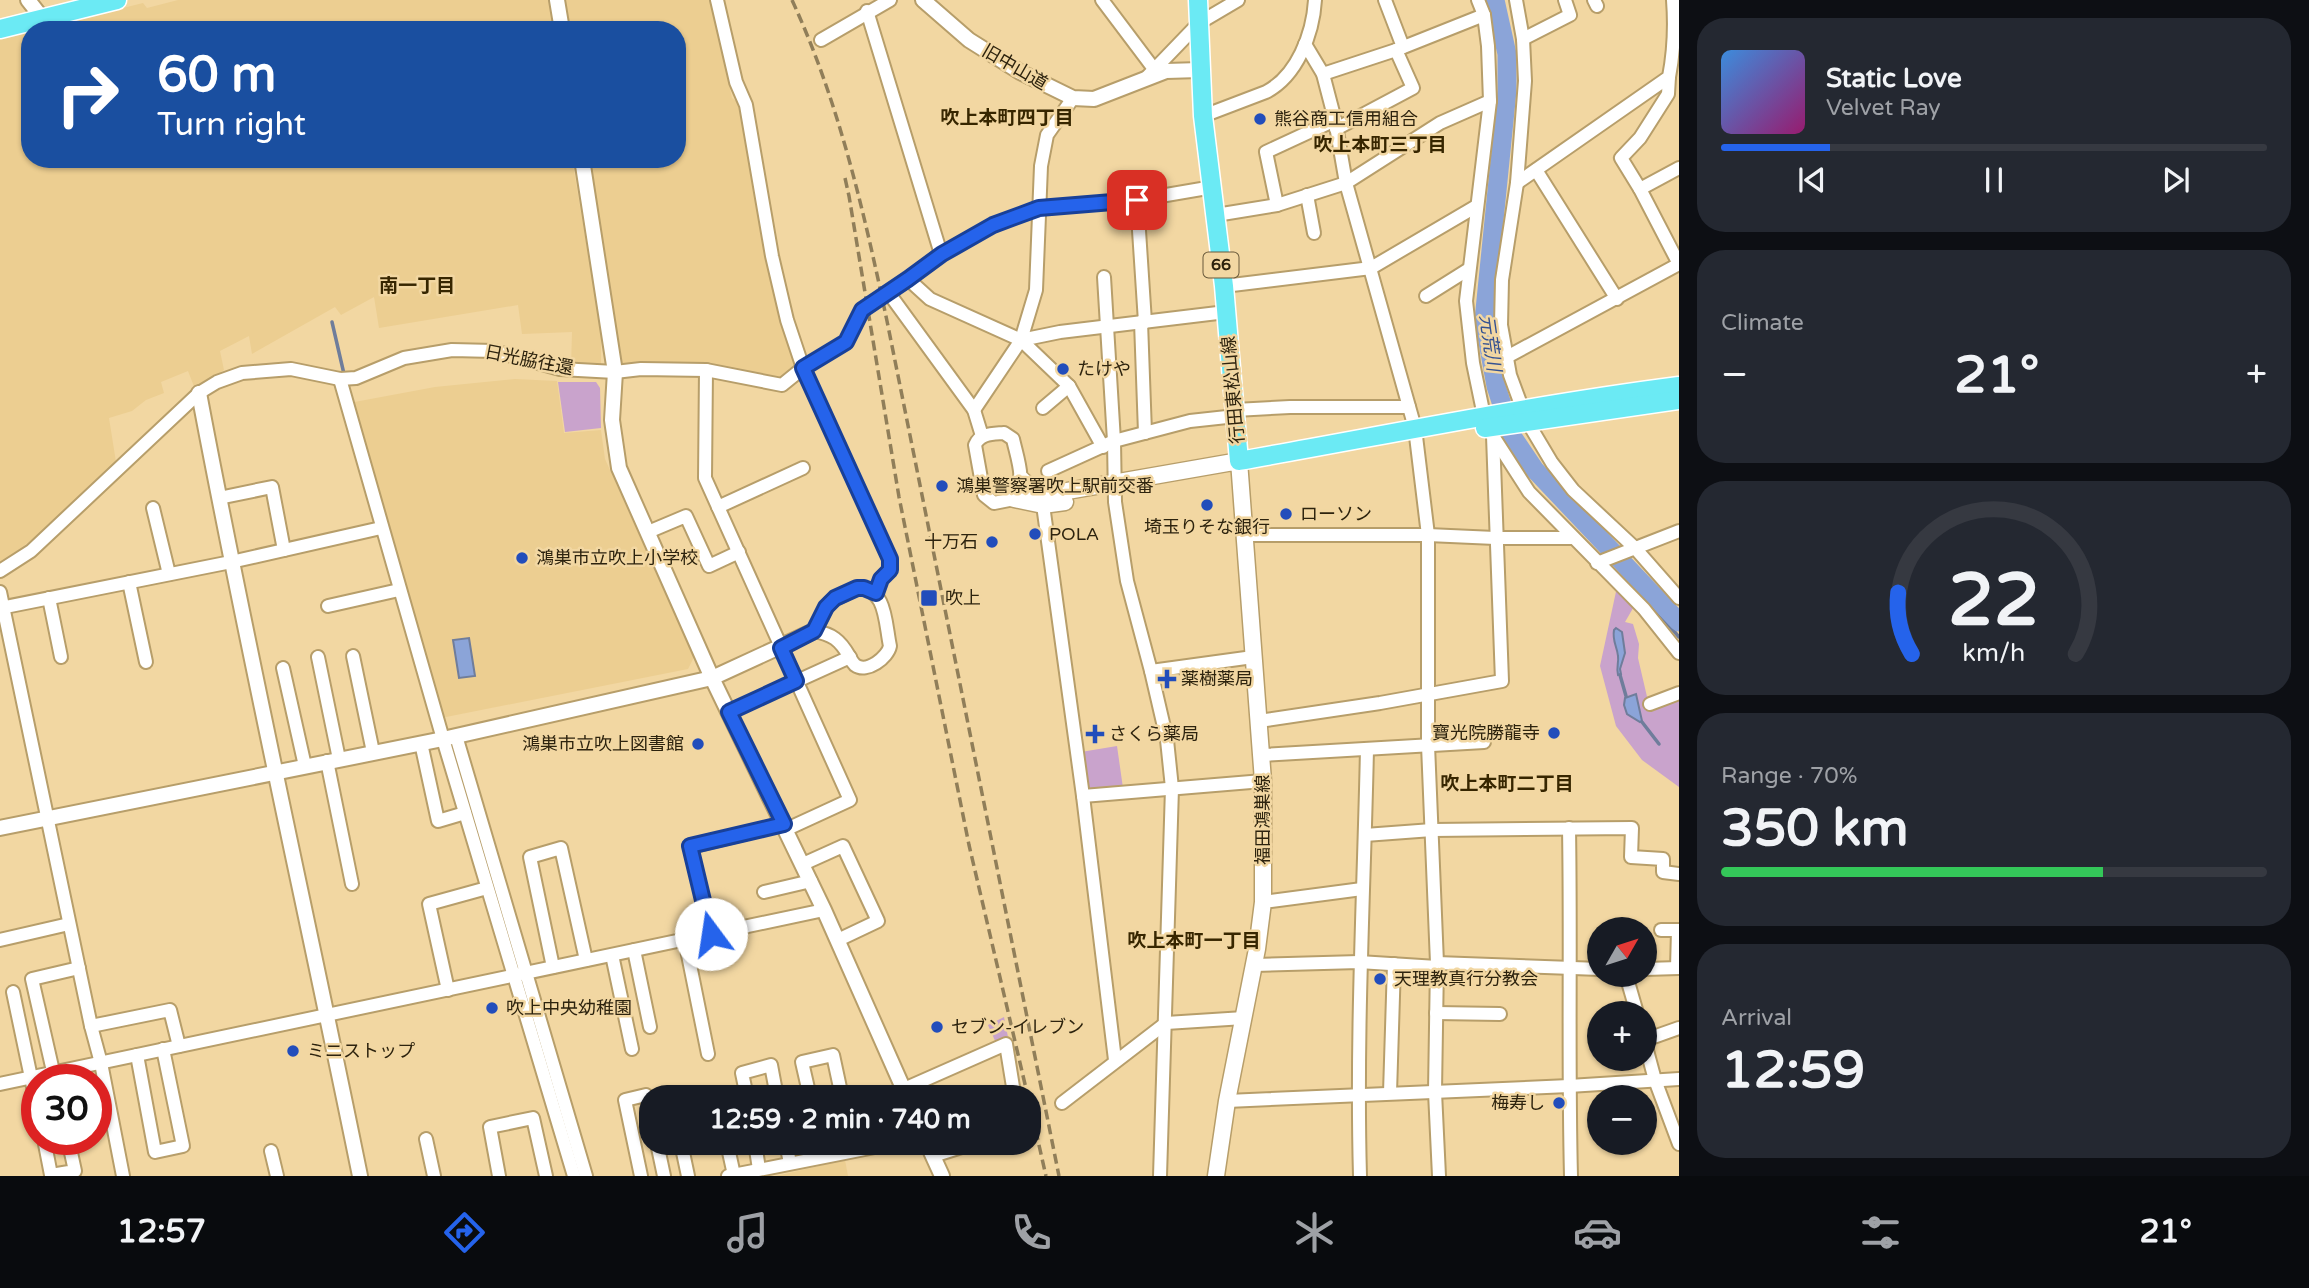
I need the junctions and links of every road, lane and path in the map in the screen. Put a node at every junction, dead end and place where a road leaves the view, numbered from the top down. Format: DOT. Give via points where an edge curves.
graph roads {
  1 [pos="28,0"];
  2 [pos="117,0"];
  3 [pos="557,0"];
  4 [pos="717,0"];
  5 [pos="890,0"];
  6 [pos="923,0"];
  7 [pos="1102,0"];
  8 [pos="1198,0"];
  9 [pos="1238,0"];
  10 [pos="1315,0"];
  11 [pos="1385,0"];
  12 [pos="1478,0"];
  13 [pos="1516,0"];
  14 [pos="1565,0"];
  15 [pos="1673,0"];
  16 [pos="867,11"];
  17 [pos="1484,15"];
  18 [pos="43,19"];
  19 [pos="34,21"];
  20 [pos="560,21"];
  21 [pos="1199,23"];
  22 [pos="21,24"];
  23 [pos="0,29"];
  24 [pos="1523,39"];
  25 [pos="821,40"];
  26 [pos="1305,44"];
  27 [pos="1400,49"];
  28 [pos="1676,60"];
  29 [pos="1200,70"];
  30 [pos="1151,73"];
  31 [pos="1323,74"];
  32 [pos="1669,77"];
  33 [pos="1073,98"];
  34 [pos="1490,101"];
  35 [pos="1203,116"];
  36 [pos="1336,124"];
  37 [pos="583,168"];
  38 [pos="1679,168"];
  39 [pos="1536,170"];
  40 [pos="1346,183"];
  41 [pos="1517,183"];
  42 [pos="1213,187"];
  43 [pos="1640,189"];
  44 [pos="1307,195"];
  45 [pos="1137,200"];
  46 [pos="1277,205"];
  47 [pos="1475,207"];
  48 [pos="1039,208"];
  49 [pos="1216,215"];
  50 [pos="1314,233"];
  51 [pos="942,254"];
  52 [pos="1679,264"];
  53 [pos="1371,268"];
  54 [pos="1469,269"];
  55 [pos="1104,277"];
  56 [pos="908,279"];
  57 [pos="1224,286"];
  58 [pos="888,292"];
  59 [pos="1426,296"];
  60 [pos="1617,299"];
  61 [pos="1226,312"];
  62 [pos="1143,322"];
  63 [pos="1107,326"];
  64 [pos="1021,340"];
  65 [pos="1506,358"];
  66 [pos="803,368"];
  67 [pos="706,370"];
  68 [pos="615,372"];
  69 [pos="340,379"];
  70 [pos="1069,386"];
  71 [pos="1679,387"];
  72 [pos="199,393"];
  73 [pos="1679,400"];
  74 [pos="1409,407"];
  75 [pos="1043,408"];
  76 [pos="974,410"];
  77 [pos="1236,413"];
  78 [pos="1524,415"];
  79 [pos="1489,424"];
  80 [pos="1145,433"];
  81 [pos="1416,433"];
  82 [pos="982,436"];
  83 [pos="1109,444"];
  84 [pos="1240,466"];
  85 [pos="803,468"];
  86 [pos="1048,471"];
  87 [pos="1021,479"];
  88 [pos="1114,488"];
  89 [pos="219,498"];
  90 [pos="1014,499"];
  91 [pos="1043,505"];
  92 [pos="718,507"];
  93 [pos="153,508"];
  94 [pos="381,528"];
  95 [pos="1679,531"];
  96 [pos="648,533"];
  97 [pos="1246,535"];
  98 [pos="1428,535"];
  99 [pos="1495,538"];
  100 [pos="1573,538"];
  101 [pos="1635,548"];
  102 [pos="284,550"];
  103 [pos="739,552"];
  104 [pos="231,562"];
  105 [pos="1597,563"];
  106 [pos="0,571"];
  107 [pos="169,575"];
  108 [pos="129,583"];
  109 [pos="399,590"];
  110 [pos="0,592"];
  111 [pos="876,593"];
  112 [pos="49,598"];
  113 [pos="1679,598"];
  114 [pos="328,606"];
  115 [pos="2,608"];
  116 [pos="814,631"];
  117 [pos="781,648"];
  118 [pos="1679,653"];
  119 [pos="61,656"];
  120 [pos="353,656"];
  121 [pos="317,657"];
  122 [pos="850,657"];
  123 [pos="1253,657"];
  124 [pos="146,662"];
  125 [pos="283,668"];
  126 [pos="1151,671"];
  127 [pos="712,678"];
  128 [pos="796,681"];
  129 [pos="1679,693"];
  130 [pos="1428,694"];
  131 [pos="1650,704"];
  132 [pos="729,712"];
  133 [pos="1259,721"];
  134 [pos="449,737"];
  135 [pos="1484,742"];
  136 [pos="421,743"];
  137 [pos="1428,745"];
  138 [pos="1367,749"];
  139 [pos="373,752"];
  140 [pos="1262,755"];
  141 [pos="333,760"];
  142 [pos="304,766"];
  143 [pos="277,771"];
  144 [pos="1263,781"];
  145 [pos="1171,788"];
  146 [pos="1083,796"];
  147 [pos="465,814"];
  148 [pos="47,820"];
  149 [pos="785,826"];
  150 [pos="0,828"];
  151 [pos="1569,828"];
  152 [pos="1432,830"];
  153 [pos="1365,835"];
  154 [pos="803,864"];
  155 [pos="1679,874"];
  156 [pos="811,881"];
  157 [pos="352,884"];
  158 [pos="487,888"];
  159 [pos="1362,889"];
  160 [pos="764,892"];
  161 [pos="1263,902"];
  162 [pos="824,910"];
  163 [pos="69,925"];
  164 [pos="1661,930"];
  165 [pos="1678,930"];
  166 [pos="711,934"];
  167 [pos="0,940"];
  168 [pos="685,940"];
  169 [pos="838,940"];
  170 [pos="634,950"];
  171 [pos="612,955"];
  172 [pos="586,960"];
  173 [pos="1359,962"];
  174 [pos="1394,964"];
  175 [pos="1255,965"];
  176 [pos="1437,965"];
  177 [pos="553,967"];
  178 [pos="79,968"];
  179 [pos="1657,968"];
  180 [pos="1678,968"];
  181 [pos="1571,969"];
  182 [pos="1587,969"];
  183 [pos="527,973"];
  184 [pos="513,976"];
  185 [pos="448,990"];
  186 [pos="13,992"];
  187 [pos="1436,1013"];
  188 [pos="1500,1014"];
  189 [pos="328,1016"];
  190 [pos="1244,1018"];
  191 [pos="1166,1023"];
  192 [pos="91,1026"];
  193 [pos="650,1027"];
  194 [pos="1679,1028"];
  195 [pos="1657,1037"];
  196 [pos="178,1046"];
  197 [pos="163,1049"];
  198 [pos="632,1049"];
  199 [pos="708,1054"];
  200 [pos="137,1055"];
  201 [pos="1115,1060"];
  202 [pos="101,1063"];
  203 [pos="28,1064"];
  204 [pos="52,1064"];
  205 [pos="97,1064"];
  206 [pos="1653,1071"];
  207 [pos="21,1079"];
  208 [pos="1679,1079"];
  209 [pos="1655,1080"];
  210 [pos="0,1084"];
  211 [pos="744,1085"];
  212 [pos="775,1085"];
  213 [pos="808,1085"];
  214 [pos="840,1085"];
  215 [pos="901,1085"];
  216 [pos="921,1085"];
  217 [pos="1013,1085"];
  218 [pos="1569,1086"];
  219 [pos="1436,1092"];
  220 [pos="1390,1093"];
  221 [pos="1358,1095"];
  222 [pos="639,1097"];
  223 [pos="1227,1101"];
  224 [pos="1062,1103"];
  225 [pos="426,1139"];
  226 [pos="1679,1144"];
  227 [pos="271,1152"];
  228 [pos="47,1155"];
  229 [pos="72,1155"];
  230 [pos="660,1155"];
  231 [pos="684,1155"];
  232 [pos="728,1155"];
  233 [pos="757,1155"];
  234 [pos="788,1155"];
  235 [pos="828,1155"];
  236 [pos="933,1155"];
  237 [pos="822,1157"];
  238 [pos="790,1163"];
  239 [pos="760,1169"];
  240 [pos="731,1175"];
  241 [pos="123,1176"];
  242 [pos="277,1176"];
  243 [pos="360,1176"];
  244 [pos="434,1176"];
  245 [pos="499,1176"];
  246 [pos="547,1176"];
  247 [pos="574,1176"];
  248 [pos="586,1176"];
  249 [pos="641,1176"];
  250 [pos="664,1176"];
  251 [pos="688,1176"];
  252 [pos="942,1176"];
  253 [pos="1160,1176"];
  254 [pos="1216,1176"];
  255 [pos="1360,1176"];
  256 [pos="1439,1176"];
  257 [pos="1571,1176"];
  1 -- 18 [label="street"];
  2 -- 18 [label="main road"];
  3 -- 20 [label="street"];
  4 -- 66 [label="street" via="736,82 746,105 772,256"];
  5 -- 16 [label="street"];
  6 -- 33 [label="street, 旧中山道" via="969,40"];
  7 -- 30 [label="street"];
  8 -- 21 [label="main road, 行田東松山線 / 66"];
  9 -- 21 [label="street"];
  10 -- 26 [label="street"];
  11 -- 27 [label="street"];
  12 -- 17 [label="street"];
  13 -- 24 [label="street"];
  14 -- 24 [label="street" via="1570,15"];
  15 -- 28 [label="street"];
  16 -- 25 [label="street"];
  16 -- 51 [label="street"];
  17 -- 27 [label="street"];
  17 -- 34 [label="street"];
  18 -- 19 [label="main road"];
  21 -- 29 [label="main road, 行田東松山線 / 66"];
  21 -- 30 [label="street"];
  22 -- 23 [label="main road"];
  24 -- 41 [label="street" via="1525,81"];
  26 -- 31 [label="street"];
  26 -- 35 [label="street" via="1291,72 1276,87"];
  27 -- 31 [label="street"];
  27 -- 36 [label="street" via="1413,88"];
  28 -- 32 [label="street"];
  29 -- 30 [label="street"];
  29 -- 35 [label="main road, 行田東松山線 / 66"];
  30 -- 33 [label="street" via="1094,99"];
  31 -- 36 [label="street"];
  32 -- 39 [label="street"];
  32 -- 43 [label="street" via="1668,94 1621,158"];
  33 -- 48 [label="street" via="1047,135"];
  34 -- 40 [label="street" via="1440,123"];
  34 -- 47 [label="street"];
  35 -- 42 [label="main road, 行田東松山線 / 66"];
  36 -- 40 [label="street"];
  36 -- 46 [label="street" via="1266,152"];
  37 -- 68 [label="street"];
  38 -- 43 [label="street"];
  39 -- 41 [label="street"];
  39 -- 60 [label="street"];
  40 -- 44 [label="street"];
  40 -- 53 [label="street"];
  41 -- 65 [label="street" via="1502,280"];
  42 -- 45 [label="street, 日光脇往還"];
  42 -- 49 [label="main road, 行田東松山線 / 66"];
  43 -- 52 [label="street"];
  44 -- 46 [label="street"];
  44 -- 50 [label="street"];
  45 -- 48 [label="street, 日光脇往還"];
  45 -- 62 [label="street"];
  46 -- 49 [label="street"];
  47 -- 53 [label="street"];
  47 -- 54 [label="street"];
  48 -- 51 [label="street, 日光脇往還" via="993,225"];
  48 -- 64 [label="street" via="1036,290"];
  49 -- 57 [label="main road, 行田東松山線 / 66"];
  51 -- 56 [label="street, 日光脇往還"];
  52 -- 60 [label="street"];
  53 -- 57 [label="street"];
  53 -- 74 [label="street"];
  54 -- 59 [label="street"];
  54 -- 79 [label="street" via="1466,301 1473,363"];
  55 -- 63 [label="street"];
  56 -- 58 [label="street, 日光脇往還"];
  56 -- 64 [label="street" via="930,299"];
  57 -- 61 [label="main road, 行田東松山線 / 66"];
  58 -- 66 [label="street, 日光脇往還" via="862,310 846,342"];
  58 -- 76 [label="street"];
  60 -- 65 [label="street"];
  61 -- 62 [label="street"];
  61 -- 77 [label="main road, 行田東松山線 / 66"];
  62 -- 63 [label="street"];
  62 -- 80 [label="street"];
  63 -- 64 [label="street"];
  63 -- 83 [label="street"];
  64 -- 70 [label="street"];
  64 -- 76 [label="street"];
  65 -- 78 [label="street"];
  66 -- 67 [label="street, 日光脇往還" via="782,385"];
  66 -- 111 [label="street" via="890,559 890,570"];
  67 -- 68 [label="street, 日光脇往還"];
  67 -- 92 [label="street" via="705,478"];
  68 -- 69 [label="street, 日光脇往還" via="560,369 494,351 452,350 404,358 356,378"];
  68 -- 96 [label="street" via="612,420 619,468"];
  69 -- 72 [label="street, 日光脇往還" via="291,369 242,373"];
  69 -- 94 [label="street"];
  70 -- 75 [label="street"];
  70 -- 83 [label="street"];
  71 -- 78 [label="main road, 行田東松山線" via="1595,397"];
  72 -- 89 [label="street"];
  72 -- 106 [label="street, 日光脇往還" via="31,551"];
  73 -- 78 [label="main road, 行田東松山線"];
  74 -- 77 [label="street" via="1290,407"];
  74 -- 81 [label="street"];
  76 -- 82 [label="street"];
  77 -- 80 [label="street"];
  77 -- 84 [label="main road, 行田東松山線 / 66"];
  78 -- 79 [label="main road, 行田東松山線"];
  78 -- 101 [label="street" via="1573,490"];
  79 -- 81 [label="main road, 行田東松山線"];
  79 -- 99 [label="street"];
  79 -- 100 [label="street" via="1529,492"];
  80 -- 83 [label="street"];
  81 -- 84 [label="main road, 行田東松山線"];
  81 -- 98 [label="street"];
  82 -- 87 [label="street" via="1009,434"];
  82 -- 90 [label="street" via="975,445 984,495 994,503"];
  83 -- 86 [label="street"];
  83 -- 88 [label="street"];
  84 -- 88 [label="main road"];
  84 -- 97 [label="main road, 福田鴻巣線"];
  85 -- 92 [label="street"];
  87 -- 88 [label="main road" via="1034,491 1050,494"];
  87 -- 90 [label="street"];
  88 -- 91 [label="main road"];
  88 -- 126 [label="street" via="1127,581"];
  89 -- 102 [label="street" via="272,487"];
  89 -- 104 [label="street"];
  90 -- 91 [label="main road"];
  91 -- 146 [label="street"];
  92 -- 103 [label="street"];
  93 -- 107 [label="street"];
  94 -- 102 [label="street"];
  94 -- 109 [label="street"];
  95 -- 101 [label="street"];
  96 -- 103 [label="street" via="686,516 709,566"];
  96 -- 127 [label="street"];
  97 -- 98 [label="street"];
  97 -- 123 [label="main road, 福田鴻巣線"];
  98 -- 99 [label="street"];
  98 -- 130 [label="street"];
  99 -- 100 [label="street"];
  99 -- 130 [label="street" via="1502,681"];
  100 -- 105 [label="street"];
  101 -- 105 [label="street"];
  101 -- 113 [label="street"];
  102 -- 104 [label="street"];
  103 -- 117 [label="street"];
  104 -- 107 [label="street"];
  104 -- 143 [label="street"];
  105 -- 118 [label="street" via="1644,609"];
  107 -- 108 [label="street"];
  108 -- 112 [label="street"];
  108 -- 124 [label="street"];
  109 -- 114 [label="street"];
  109 -- 134 [label="street"];
  110 -- 115 [label="street"];
  111 -- 116 [label="street" via="857,588 835,598"];
  111 -- 122 [label="street" via="881,599 889,653 865,667 854,664"];
  112 -- 115 [label="street"];
  112 -- 119 [label="street"];
  115 -- 148 [label="street"];
  116 -- 117 [label="street"];
  116 -- 122 [label="street" via="834,636"];
  117 -- 127 [label="street"];
  117 -- 128 [label="street"];
  120 -- 139 [label="street"];
  121 -- 141 [label="street"];
  122 -- 128 [label="street"];
  123 -- 126 [label="street"];
  123 -- 133 [label="main road, 福田鴻巣線"];
  125 -- 142 [label="street"];
  126 -- 145 [label="street" via="1167,740"];
  127 -- 132 [label="street"];
  127 -- 134 [label="street"];
  128 -- 132 [label="street"];
  128 -- 149 [label="street" via="850,800"];
  129 -- 131 [label="street"];
  130 -- 133 [label="street"];
  130 -- 137 [label="street"];
  132 -- 149 [label="street"];
  133 -- 140 [label="main road, 福田鴻巣線"];
  134 -- 136 [label="street"];
  134 -- 147 [label="street"];
  134 -- 183 [label="street"];
  135 -- 137 [label="street"];
  136 -- 139 [label="street"];
  136 -- 147 [label="street" via="438,821"];
  137 -- 138 [label="street"];
  137 -- 152 [label="street"];
  138 -- 140 [label="street"];
  138 -- 153 [label="street"];
  139 -- 141 [label="street"];
  140 -- 144 [label="main road, 福田鴻巣線"];
  141 -- 142 [label="street"];
  141 -- 157 [label="street"];
  142 -- 143 [label="street"];
  143 -- 148 [label="street"];
  143 -- 189 [label="street"];
  144 -- 145 [label="street"];
  144 -- 161 [label="main road, 福田鴻巣線"];
  145 -- 146 [label="street"];
  145 -- 191 [label="street"];
  146 -- 201 [label="street"];
  147 -- 158 [label="street"];
  148 -- 150 [label="street"];
  148 -- 163 [label="street"];
  149 -- 154 [label="street"];
  149 -- 166 [label="street" via="690,846"];
  151 -- 152 [label="street"];
  151 -- 155 [label="street" via="1632,828 1631,857 1663,859 1663,872"];
  151 -- 181 [label="street"];
  152 -- 153 [label="street"];
  152 -- 176 [label="street"];
  153 -- 159 [label="street"];
  154 -- 156 [label="street"];
  154 -- 169 [label="street" via="843,846 878,921"];
  156 -- 160 [label="street"];
  156 -- 162 [label="street"];
  158 -- 184 [label="street"];
  158 -- 185 [label="street" via="429,904"];
  159 -- 161 [label="street"];
  159 -- 173 [label="street"];
  161 -- 175 [label="main road, 福田鴻巣線"];
  162 -- 166 [label="street"];
  162 -- 169 [label="street"];
  163 -- 167 [label="street"];
  163 -- 178 [label="street"];
  164 -- 165 [label="street"];
  165 -- 180 [label="street"];
  166 -- 168 [label="street"];
  168 -- 170 [label="street"];
  168 -- 199 [label="street"];
  169 -- 215 [label="street"];
  170 -- 171 [label="street"];
  170 -- 193 [label="street"];
  171 -- 172 [label="street"];
  171 -- 198 [label="street"];
  172 -- 177 [label="street"];
  172 -- 177 [label="street" via="561,848 530,857"];
  173 -- 174 [label="street"];
  173 -- 175 [label="street"];
  173 -- 221 [label="street"];
  174 -- 176 [label="street"];
  174 -- 220 [label="street"];
  175 -- 190 [label="main road, 福田鴻巣線"];
  176 -- 181 [label="street"];
  176 -- 187 [label="street"];
  177 -- 183 [label="street"];
  178 -- 192 [label="street"];
  178 -- 204 [label="street" via="33,979"];
  179 -- 180 [label="street"];
  181 -- 182 [label="street"];
  181 -- 218 [label="street"];
  183 -- 184 [label="street"];
  183 -- 248 [label="street"];
  184 -- 185 [label="street"];
  184 -- 247 [label="street"];
  185 -- 189 [label="street"];
  186 -- 203 [label="street"];
  187 -- 188 [label="street"];
  187 -- 219 [label="street"];
  189 -- 196 [label="street"];
  189 -- 243 [label="street"];
  190 -- 191 [label="street"];
  190 -- 223 [label="main road, 福田鴻巣線"];
  191 -- 201 [label="street"];
  191 -- 253 [label="street"];
  192 -- 196 [label="street" via="170,1010"];
  192 -- 202 [label="street"];
  194 -- 195 [label="street"];
  196 -- 197 [label="street"];
  197 -- 200 [label="street"];
  197 -- 200 [label="street" via="183,1146 155,1152"];
  200 -- 202 [label="street"];
  201 -- 224 [label="street"];
  202 -- 205 [label="street"];
  202 -- 241 [label="street"];
  206 -- 209 [label="street"];
  207 -- 210 [label="street"];
  208 -- 209 [label="street"];
  209 -- 218 [label="street"];
  209 -- 226 [label="street"];
  211 -- 212 [label="street" via="742,1073 771,1065"];
  213 -- 214 [label="street" via="803,1062 834,1055"];
  216 -- 217 [label="street" via="1006,1044"];
  218 -- 219 [label="street"];
  218 -- 257 [label="street"];
  219 -- 220 [label="street"];
  219 -- 256 [label="street"];
  220 -- 221 [label="street"];
  221 -- 223 [label="street"];
  221 -- 255 [label="street"];
  222 -- 249 [label="street" via="625,1100"];
  223 -- 254 [label="main road, 福田鴻巣線"];
  225 -- 244 [label="street"];
  227 -- 242 [label="street"];
  228 -- 229 [label="street" via="51,1175 75,1171"];
  230 -- 250 [label="street"];
  231 -- 251 [label="street"];
  232 -- 240 [label="street"];
  233 -- 239 [label="street"];
  234 -- 238 [label="street"];
  235 -- 237 [label="street"];
  236 -- 252 [label="street"];
  237 -- 238 [label="street"];
  238 -- 239 [label="street"];
  239 -- 240 [label="street"];
  245 -- 246 [label="street" via="490,1127 533,1118"];
}
